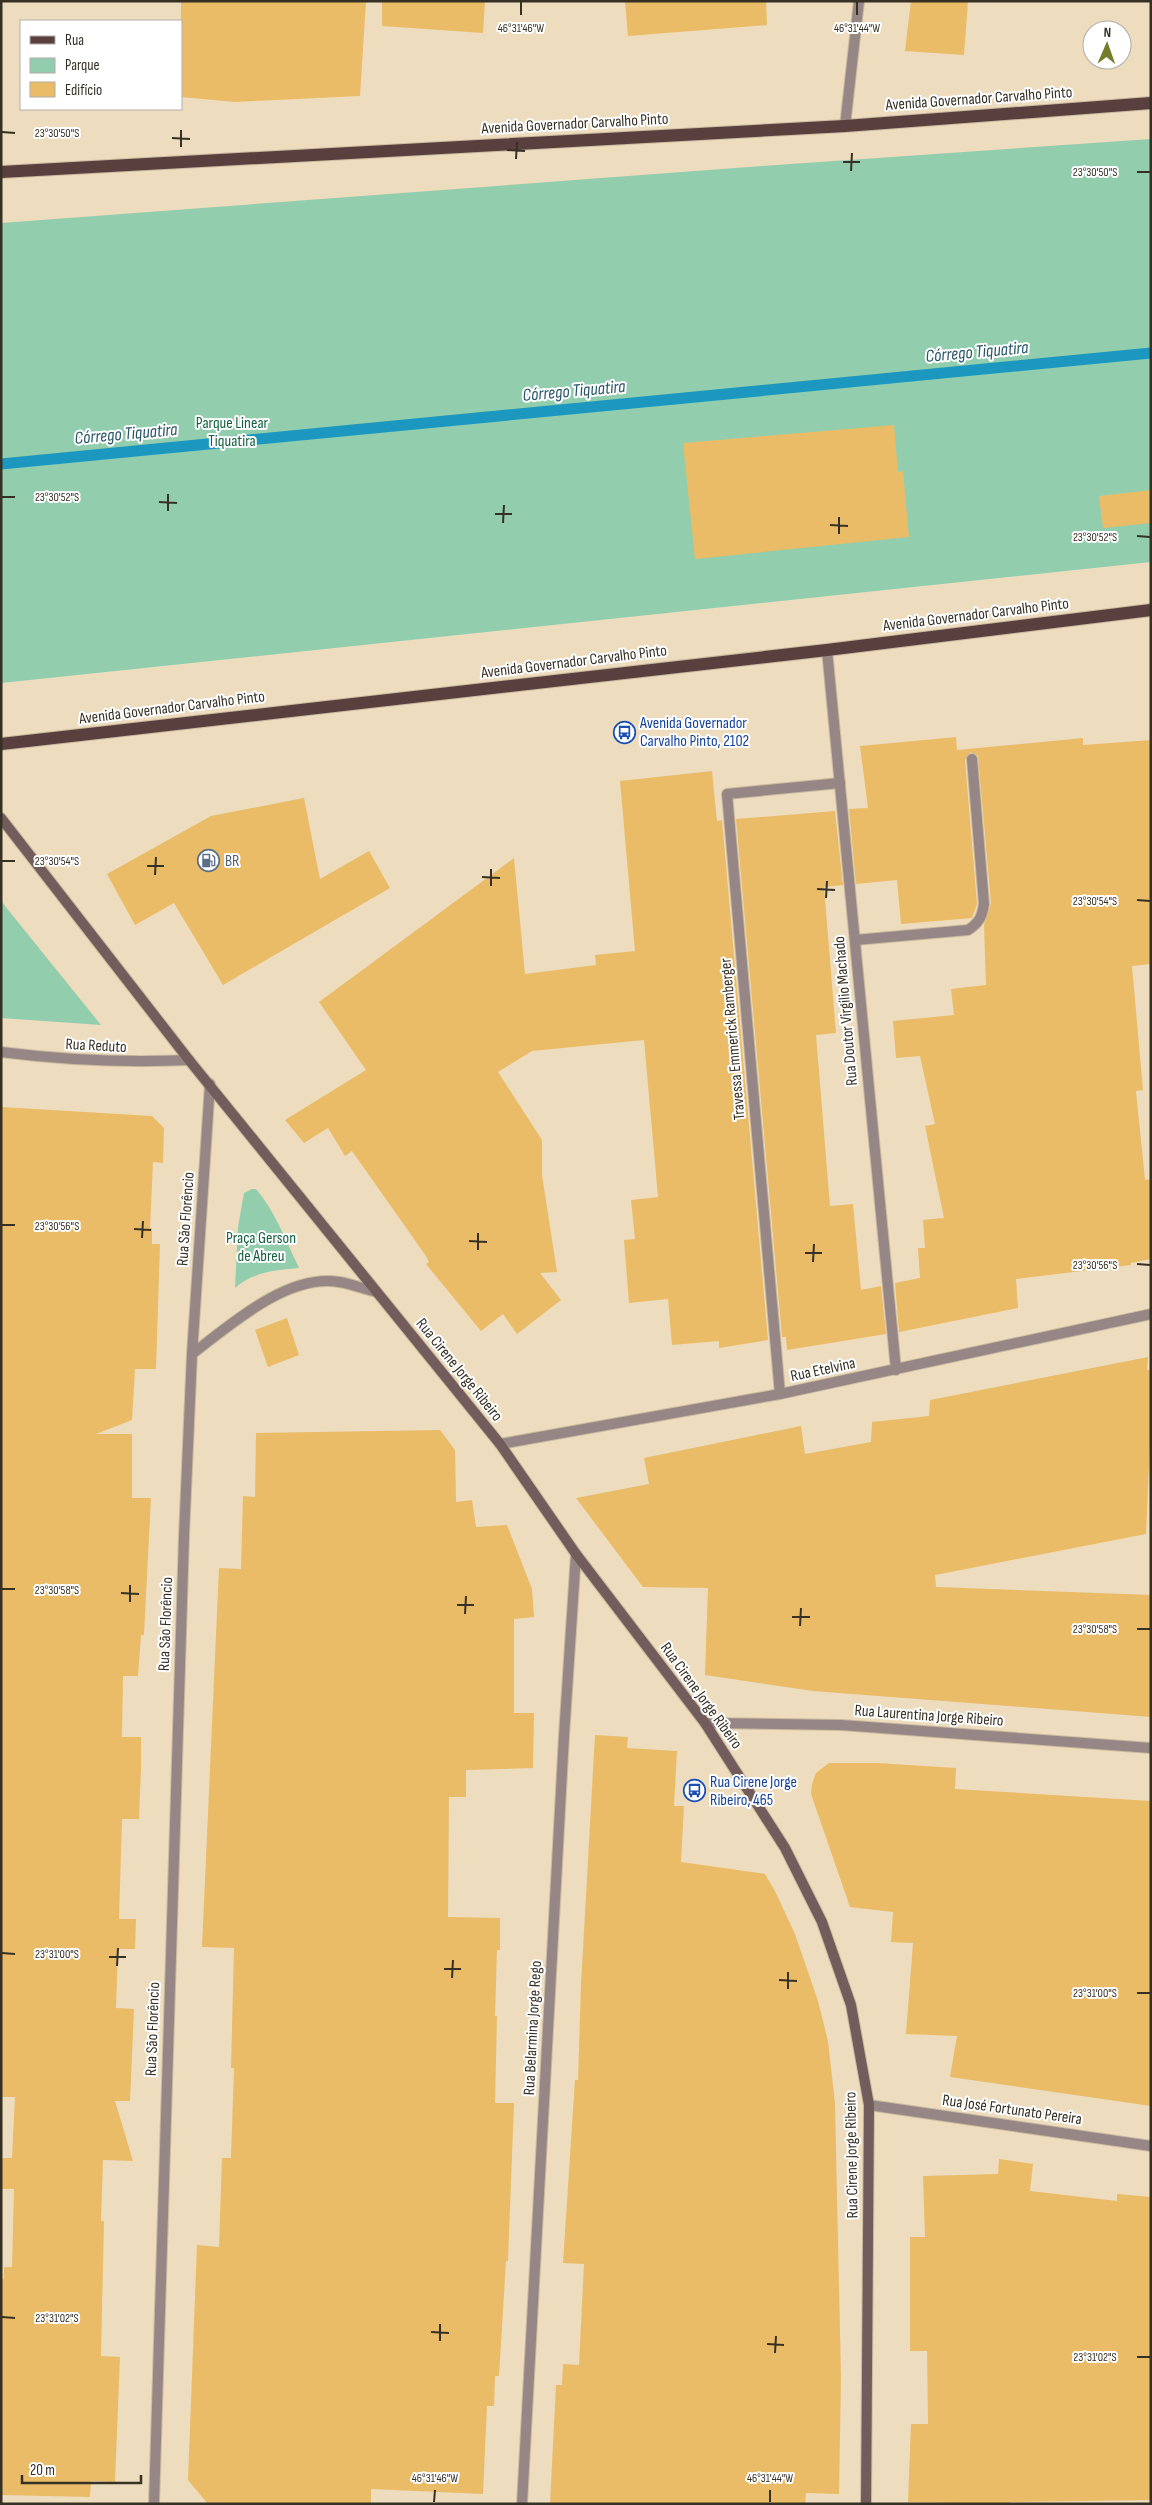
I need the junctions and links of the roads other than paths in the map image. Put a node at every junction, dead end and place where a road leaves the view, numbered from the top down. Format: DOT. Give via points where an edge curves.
graph roads {
  1 [pos="859,1"];
  2 [pos="1151,103"];
  3 [pos="845,126"];
  4 [pos="1,172"];
  5 [pos="1151,610"];
  6 [pos="827,650"];
  7 [pos="1,744"];
  8 [pos="972,759"];
  9 [pos="840,783"];
  10 [pos="1,818"];
  11 [pos="855,940"];
  12 [pos="1,1052"];
  13 [pos="189,1060"];
  14 [pos="210,1084"];
  15 [pos="376,1292"];
  16 [pos="1151,1314"];
  17 [pos="192,1354"];
  18 [pos="896,1370"];
  19 [pos="780,1394"];
  20 [pos="500,1444"];
  21 [pos="576,1554"];
  22 [pos="705,1723"];
  23 [pos="1151,1748"];
  24 [pos="869,2105"];
  25 [pos="1151,2146"];
  26 [pos="154,2504"];
  27 [pos="522,2504"];
  28 [pos="866,2504"];
  1 -- 3 [label="street"];
  2 -- 3 [label="main road, Avenida Governador Carvalho Pinto"];
  3 -- 4 [label="main road, Avenida Governador Carvalho Pinto"];
  5 -- 6 [label="main road, Avenida Governador Carvalho Pinto"];
  6 -- 7 [label="main road, Avenida Governador Carvalho Pinto"];
  6 -- 9 [label="street, Rua Doutor Virgílio Machado"];
  8 -- 11 [label="street" via="984,904 977,924 968,930"];
  9 -- 11 [label="street, Rua Doutor Virgílio Machado"];
  9 -- 19 [label="street, Travessa Emmerick Ramberger" via="727,794"];
  10 -- 13 [label="street"];
  11 -- 18 [label="street, Rua Doutor Virgílio Machado"];
  12 -- 13 [label="street, Rua Reduto" via="134,1063"];
  13 -- 14 [label="street"];
  14 -- 15 [label="street, Rua Cirene Jorge Ribeiro"];
  14 -- 17 [label="street, Rua São Florêncio"];
  15 -- 17 [label="street" via="338,1281 311,1283 285,1290"];
  15 -- 20 [label="street, Rua Cirene Jorge Ribeiro"];
  16 -- 18 [label="street, Rua Etelvina"];
  17 -- 26 [label="street, Rua São Florêncio"];
  18 -- 19 [label="street, Rua Etelvina"];
  19 -- 20 [label="street, Rua Etelvina"];
  20 -- 21 [label="street, Rua Cirene Jorge Ribeiro"];
  21 -- 22 [label="street, Rua Cirene Jorge Ribeiro"];
  21 -- 27 [label="street, Rua Belarmina Jorge Rego"];
  22 -- 23 [label="street, Rua Laurentina Jorge Ribeiro" via="841,1725"];
  22 -- 24 [label="street, Rua Cirene Jorge Ribeiro" via="785,1848 822,1922 851,2005"];
  24 -- 25 [label="street, Rua José Fortunato Pereira"];
  24 -- 28 [label="street, Rua Cirene Jorge Ribeiro"];
}
